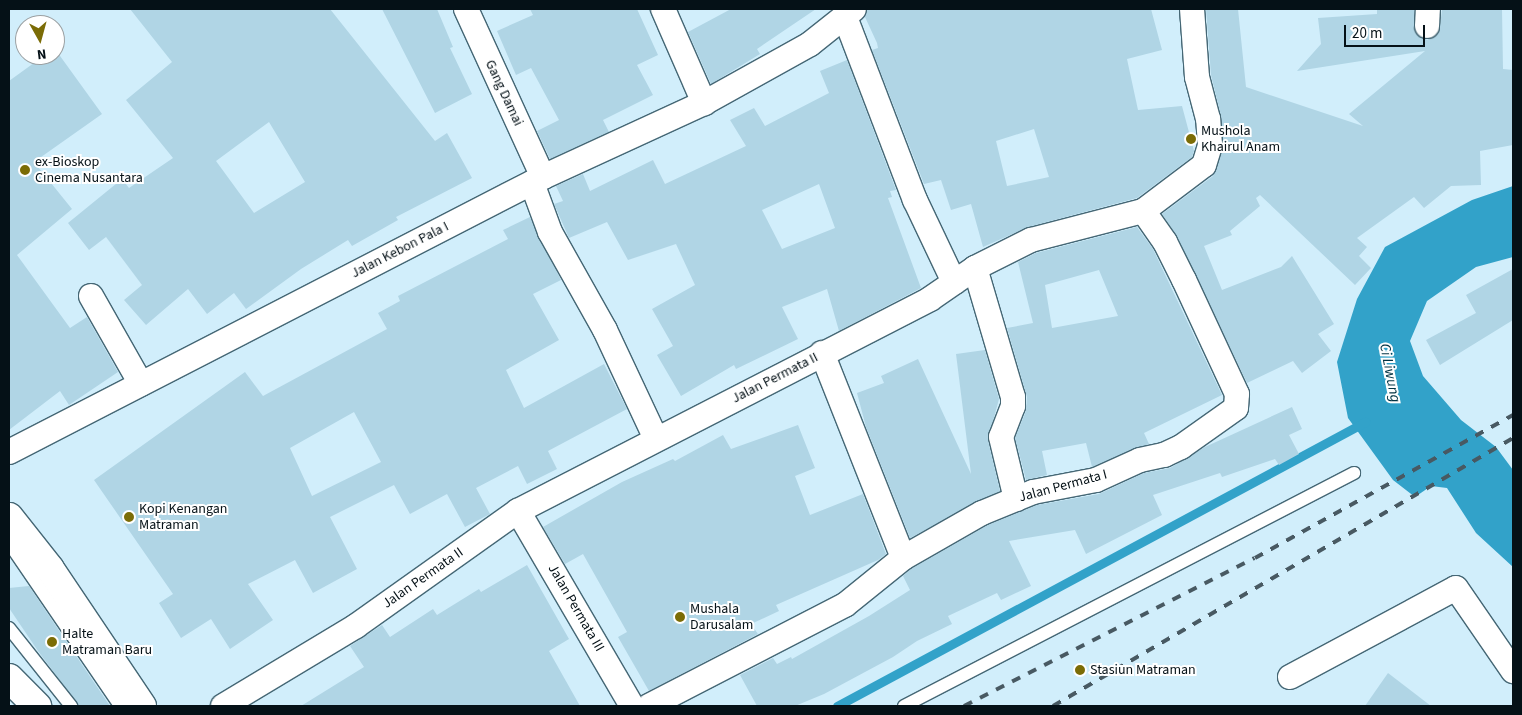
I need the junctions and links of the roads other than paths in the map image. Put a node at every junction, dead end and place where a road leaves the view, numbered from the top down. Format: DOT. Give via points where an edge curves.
graph roads {
  1 [pos="466,9"];
  2 [pos="663,9"];
  3 [pos="1192,9"];
  4 [pos="850,13"];
  5 [pos="704,103"];
  6 [pos="538,180"];
  7 [pos="1143,211"];
  8 [pos="975,268"];
  9 [pos="954,282"];
  10 [pos="91,296"];
  11 [pos="822,353"];
  12 [pos="142,384"];
  13 [pos="656,439"];
  14 [pos="9,452"];
  15 [pos="1354,473"];
  16 [pos="1016,499"];
  17 [pos="518,511"];
  18 [pos="9,517"];
  19 [pos="9,543"];
  20 [pos="903,558"];
  21 [pos="9,628"];
  22 [pos="1513,671"];
  23 [pos="1290,677"];
  24 [pos="9,678"];
  25 [pos="36,706"];
  26 [pos="71,706"];
  27 [pos="120,706"];
  28 [pos="142,706"];
  29 [pos="223,706"];
  30 [pos="632,706"];
  31 [pos="649,706"];
  32 [pos="904,706"];
  1 -- 6 [label="street, Gang Damai"];
  2 -- 5 [label="street"];
  3 -- 7 [label="street, Jalan Permata II" via="1197,77 1208,118 1210,145 1204,165"];
  4 -- 5 [label="street, Jalan Kebon Pala I" via="810,44"];
  4 -- 9 [label="street" via="915,200"];
  5 -- 6 [label="street, Jalan Kebon Pala I"];
  6 -- 12 [label="street, Jalan Kebon Pala I"];
  6 -- 13 [label="street, Gang Damai" via="550,232 605,330"];
  7 -- 8 [label="street, Jalan Permata II" via="1031,240"];
  7 -- 16 [label="street, Jalan Permata I" via="1165,242 1184,280 1237,394 1236,408 1181,447 1164,455 1140,460 1096,480 1033,492"];
  8 -- 9 [label="street, Jalan Permata II"];
  8 -- 16 [label="street" via="1012,397 1013,406 1001,437"];
  9 -- 11 [label="street, Jalan Permata II" via="930,299"];
  10 -- 12 [label="street"];
  11 -- 13 [label="street, Jalan Permata II"];
  11 -- 20 [label="street"];
  12 -- 14 [label="street, Jalan Kebon Pala I"];
  13 -- 17 [label="street, Jalan Permata II"];
  15 -- 32 [label="lane"];
  16 -- 20 [label="street, Jalan Permata I" via="982,513"];
  17 -- 29 [label="street, Jalan Permata II" via="356,626"];
  17 -- 30 [label="street, Jalan Permata III"];
  18 -- 28 [label="main road" via="50,569"];
  19 -- 27 [label="lane"];
  20 -- 31 [label="street, Jalan Permata I" via="845,605"];
  21 -- 26 [label="lane"];
  22 -- 23 [label="street" via="1456,588"];
  24 -- 25 [label="main road"];
}
